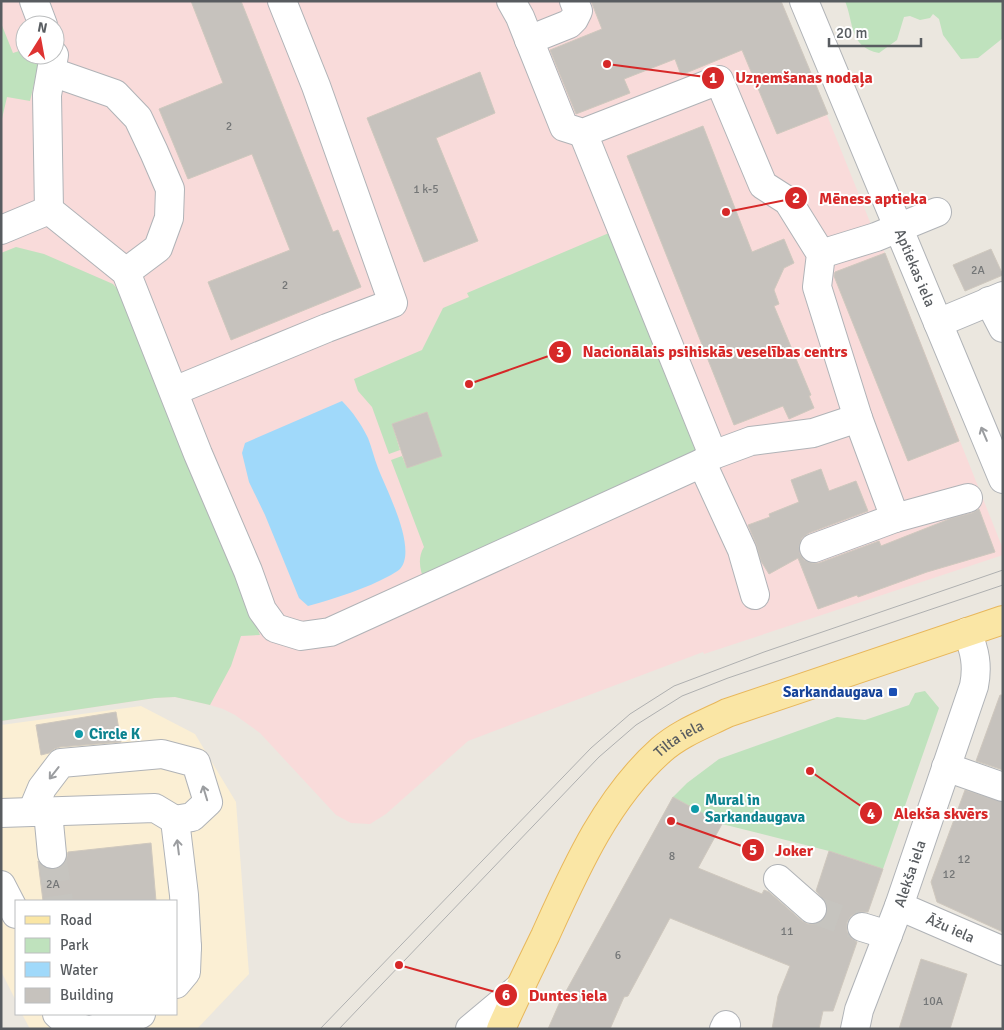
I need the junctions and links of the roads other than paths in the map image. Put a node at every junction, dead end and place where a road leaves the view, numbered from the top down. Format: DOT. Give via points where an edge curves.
graph roads {
  1 [pos="34,1"];
  2 [pos="282,1"];
  3 [pos="490,1"];
  4 [pos="574,1"];
  5 [pos="804,1"];
  6 [pos="40,15"];
  7 [pos="520,20"];
  8 [pos="53,65"];
  9 [pos="57,65"];
  10 [pos="583,133"];
  11 [pos="49,210"];
  12 [pos="937,212"];
  13 [pos="898,228"];
  14 [pos="1,230"];
  15 [pos="821,254"];
  16 [pos="126,272"];
  17 [pos="996,298"];
  18 [pos="938,323"];
  19 [pos="1003,328"];
  20 [pos="174,391"];
  21 [pos="858,418"];
  22 [pos="708,459"];
  23 [pos="1003,479"];
  24 [pos="968,498"];
  25 [pos="895,518"];
  26 [pos="814,548"];
  27 [pos="754,595"];
  28 [pos="1003,620"];
  29 [pos="967,632"];
  30 [pos="946,767"];
  31 [pos="1003,787"];
  32 [pos="40,812"];
  33 [pos="1,813"];
  34 [pos="175,820"];
  35 [pos="52,854"];
  36 [pos="778,879"];
  37 [pos="1,885"];
  38 [pos="900,906"];
  39 [pos="812,909"];
  40 [pos="15,912"];
  41 [pos="862,927"];
  42 [pos="888,935"];
  43 [pos="182,947"];
  44 [pos="1003,951"];
  45 [pos="178,982"];
  46 [pos="519,988"];
  47 [pos="58,1015"];
  48 [pos="139,1015"];
  49 [pos="84,1029"];
  50 [pos="94,1029"];
  51 [pos="470,1029"];
  52 [pos="502,1029"];
  53 [pos="855,1029"];
  1 -- 6 [label="street"];
  2 -- 20 [label="street" via="316,86 393,303"];
  3 -- 7 [label="street"];
  4 -- 7 [label="street" via="578,11 570,24"];
  5 -- 13 [label="street, Aptiekas iela"];
  7 -- 10 [label="street" via="564,126"];
  8 -- 11 [label="street" via="47,95"];
  9 -- 16 [label="street" via="116,94 138,118 170,189 169,218 158,248"];
  10 -- 15 [label="street" via="718,80 763,186 788,201"];
  10 -- 22 [label="street"];
  11 -- 14 [label="street"];
  11 -- 16 [label="street"];
  12 -- 13 [label="street"];
  13 -- 15 [label="street"];
  13 -- 18 [label="street, Aptiekas iela"];
  15 -- 21 [label="street" via="817,287"];
  16 -- 20 [label="street"];
  17 -- 18 [label="street"];
  17 -- 19 [label="street"];
  23 -- 18 [label="street, Aptiekas iela, one-way"];
  20 -- 22 [label="street" via="262,610 275,628 301,636 330,632"];
  21 -- 22 [label="street" via="813,433 752,441"];
  21 -- 25 [label="street"];
  22 -- 27 [label="street" via="742,550"];
  24 -- 25 [label="street"];
  25 -- 26 [label="street"];
  28 -- 29 [label="main road, Tilta iela"];
  29 -- 30 [label="street, Alekša iela" via="974,648 976,675"];
  29 -- 46 [label="main road, Tilta iela" via="728,713 662,749 632,779 612,808 576,869"];
  30 -- 31 [label="street"];
  30 -- 38 [label="street, Alekša iela"];
  32 -- 33 [label="street"];
  32 -- 34 [label="street" via="155,808"];
  34 -- 32 [label="street, one-way" via="192,817 208,802 196,763 162,754 61,763 42,788"];
  32 -- 35 [label="street"];
  43 -- 34 [label="street, one-way" via="184,895"];
  36 -- 39 [label="street"];
  37 -- 40 [label="street"];
  38 -- 42 [label="street, Alekša iela"];
  38 -- 44 [label="street, Āžu iela"];
  41 -- 42 [label="street"];
  42 -- 53 [label="street, Alekša iela" via="859,1010"];
  43 -- 45 [label="street" via="186,972"];
  46 -- 51 [label="street"];
  46 -- 52 [label="main road, Tilta iela"];
  47 -- 49 [label="street" via="68,1024"];
  48 -- 50 [label="street"];
}
